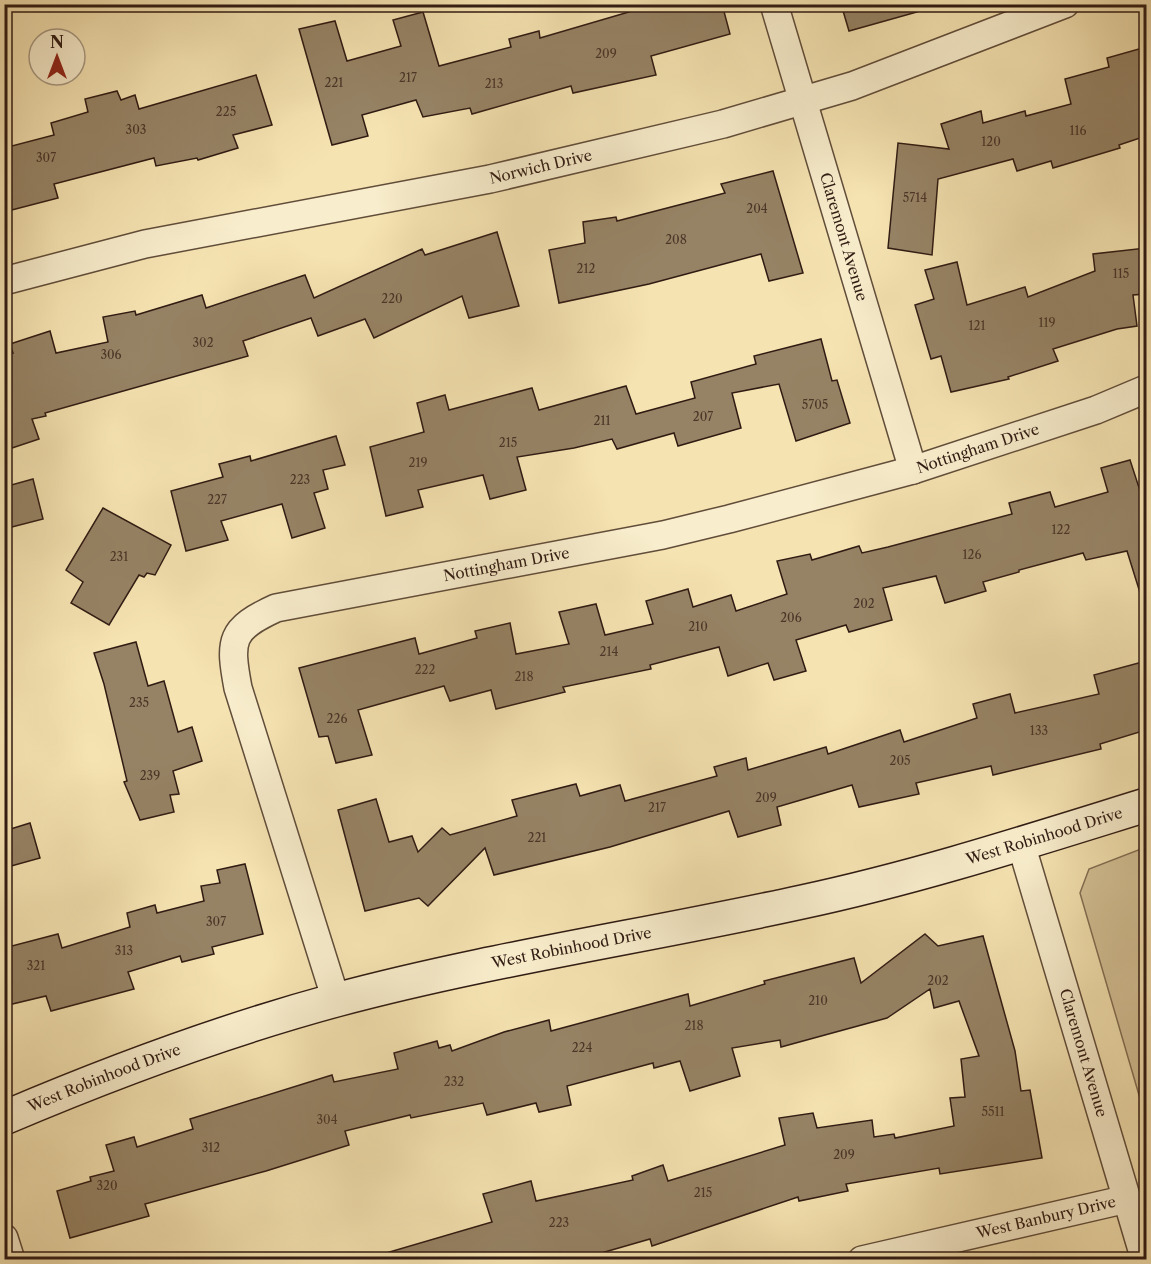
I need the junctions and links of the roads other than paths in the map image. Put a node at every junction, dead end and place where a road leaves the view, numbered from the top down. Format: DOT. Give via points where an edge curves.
graph roads {
  1 [pos="774,4"];
  2 [pos="1065,4"];
  3 [pos="802,101"];
  4 [pos="4,281"];
  5 [pos="1146,389"];
  6 [pos="913,470"];
  7 [pos="1146,805"];
  8 [pos="1022,844"];
  9 [pos="336,1000"];
  10 [pos="4,1118"];
  11 [pos="1127,1199"];
  12 [pos="4,1238"];
  13 [pos="11,1260"];
  14 [pos="862,1260"];
  15 [pos="1145,1260"];
  1 -- 3 [label="street, Claremont Avenue"];
  2 -- 3 [label="street, Norwich Drive" via="852,86"];
  3 -- 4 [label="street, Norwich Drive" via="723,124 490,179 145,243"];
  3 -- 6 [label="street, Claremont Avenue"];
  5 -- 6 [label="street, Nottingham Drive" via="1096,410"];
  6 -- 9 [label="street, Nottingham Drive" via="663,536 287,606 250,620 236,637 233,661 238,688"];
  7 -- 8 [label="street, West Robinhood Drive"];
  8 -- 9 [label="street, West Robinhood Drive" via="803,902 474,967"];
  8 -- 11 [label="street, Claremont Avenue"];
  9 -- 10 [label="street, West Robinhood Drive" via="110,1074"];
  11 -- 14 [label="street, West Banbury Drive"];
  11 -- 15 [label="street, Claremont Avenue"];
  12 -- 13 [label="street"];
}
